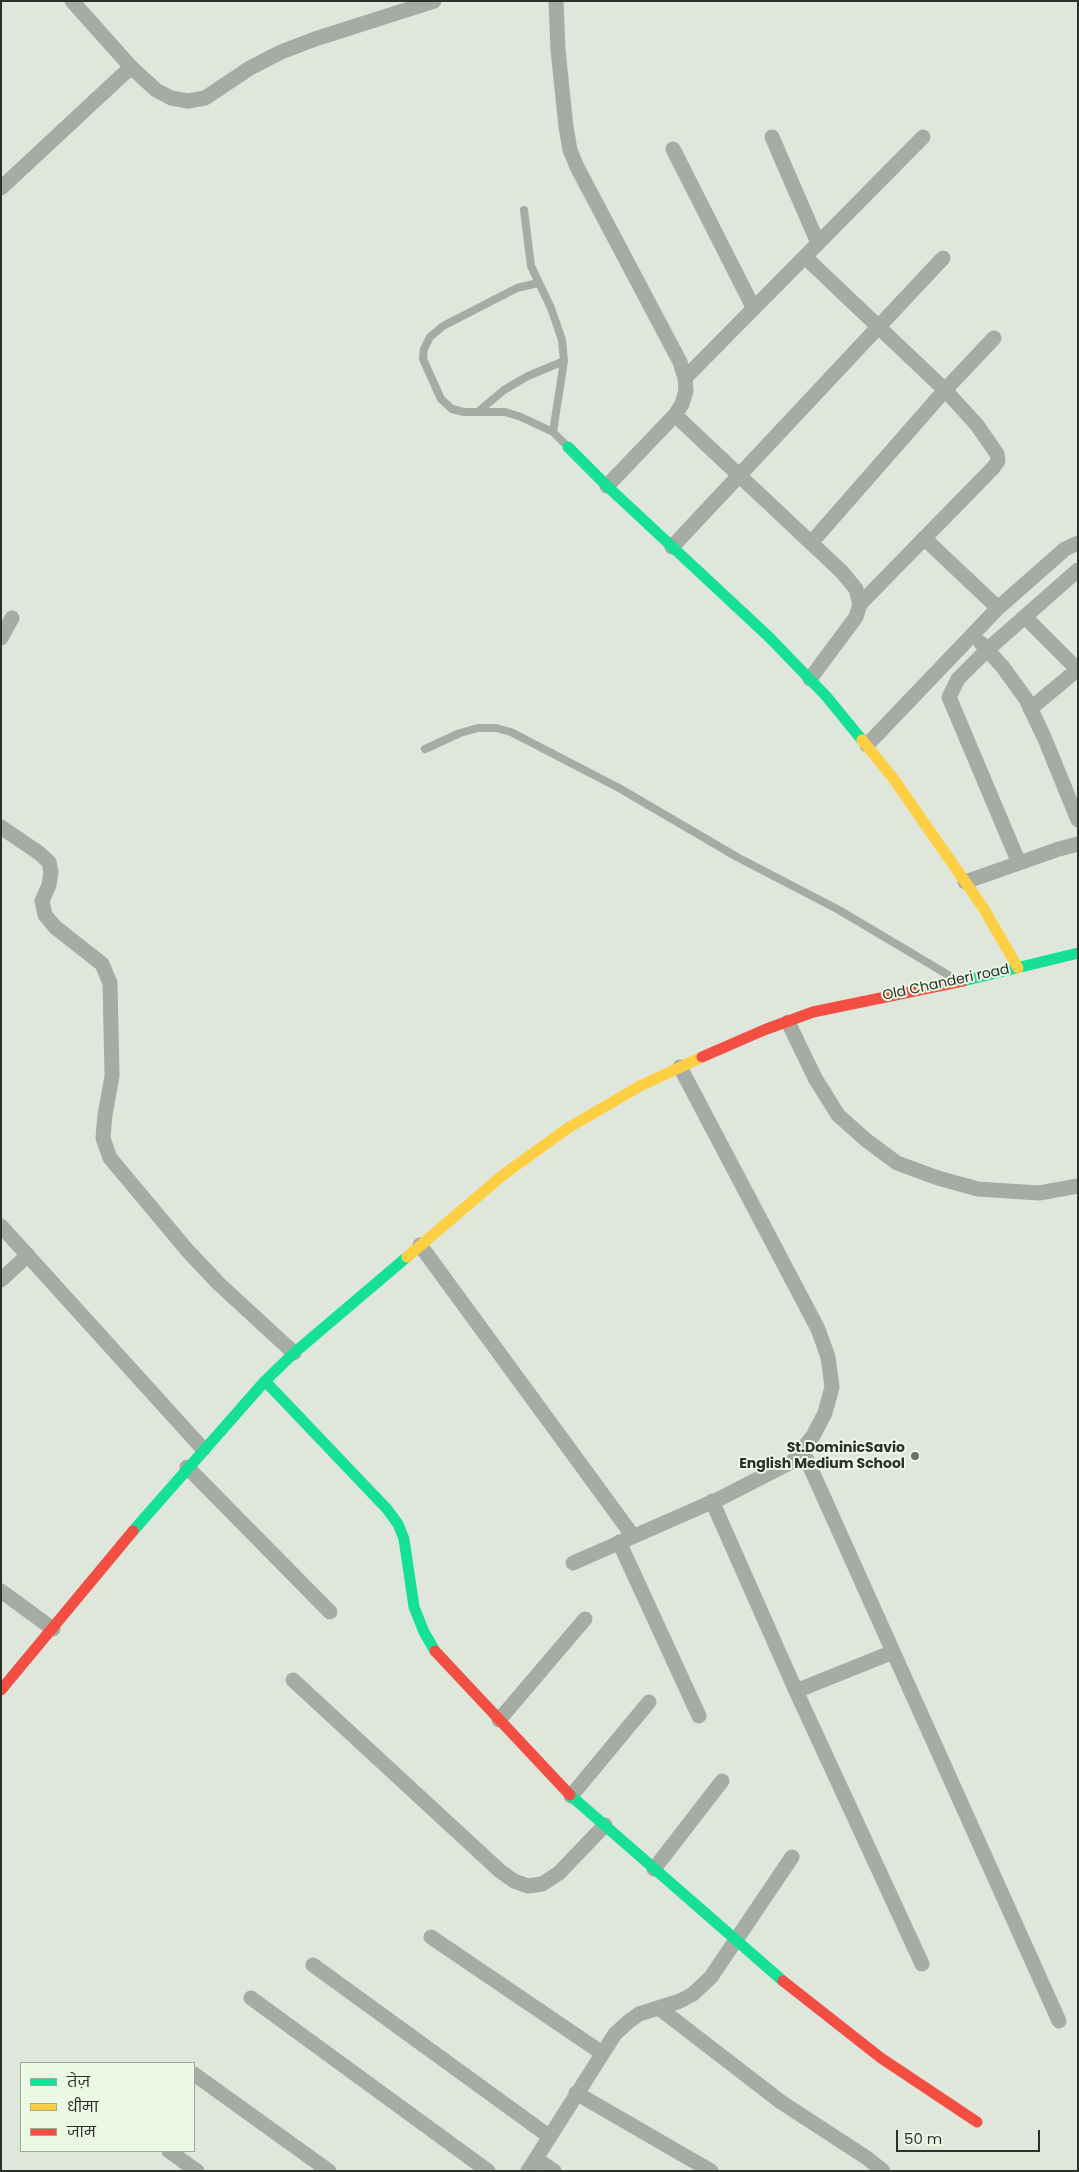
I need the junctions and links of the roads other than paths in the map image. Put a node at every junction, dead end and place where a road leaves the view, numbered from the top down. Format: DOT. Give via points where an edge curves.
graph roads {
  1 [pos="72,1"];
  2 [pos="434,1"];
  3 [pos="556,1"];
  4 [pos="131,66"];
  5 [pos="772,137"];
  6 [pos="923,138"];
  7 [pos="673,149"];
  8 [pos="1,188"];
  9 [pos="524,210"];
  10 [pos="818,243"];
  11 [pos="805,257"];
  12 [pos="943,258"];
  13 [pos="538,283"];
  14 [pos="754,307"];
  15 [pos="879,326"];
  16 [pos="994,338"];
  17 [pos="564,361"];
  18 [pos="685,378"];
  19 [pos="945,390"];
  20 [pos="480,412"];
  21 [pos="675,415"];
  22 [pos="552,432"];
  23 [pos="568,446"];
  24 [pos="740,476"];
  25 [pos="607,486"];
  26 [pos="924,538"];
  27 [pos="811,543"];
  28 [pos="1078,543"];
  29 [pos="672,547"];
  30 [pos="1078,570"];
  31 [pos="860,604"];
  32 [pos="998,608"];
  33 [pos="1025,616"];
  34 [pos="12,618"];
  35 [pos="973,634"];
  36 [pos="1,638"];
  37 [pos="988,650"];
  38 [pos="1077,670"];
  39 [pos="810,679"];
  40 [pos="1030,709"];
  41 [pos="867,745"];
  42 [pos="425,748"];
  43 [pos="1078,820"];
  44 [pos="1,827"];
  45 [pos="1078,844"];
  46 [pos="1019,863"];
  47 [pos="965,882"];
  48 [pos="1078,953"];
  49 [pos="1018,968"];
  50 [pos="959,981"];
  51 [pos="794,1019"];
  52 [pos="680,1067"];
  53 [pos="1078,1186"];
  54 [pos="1,1226"];
  55 [pos="420,1245"];
  56 [pos="28,1255"];
  57 [pos="1,1280"];
  58 [pos="294,1353"];
  59 [pos="265,1381"];
  60 [pos="203,1449"];
  61 [pos="802,1449"];
  62 [pos="187,1467"];
  63 [pos="712,1502"];
  64 [pos="626,1539"];
  65 [pos="573,1563"];
  66 [pos="1,1591"];
  67 [pos="330,1612"];
  68 [pos="585,1618"];
  69 [pos="53,1629"];
  70 [pos="893,1652"];
  71 [pos="293,1680"];
  72 [pos="1,1690"];
  73 [pos="796,1691"];
  74 [pos="649,1702"];
  75 [pos="699,1716"];
  76 [pos="499,1720"];
  77 [pos="722,1781"];
  78 [pos="571,1796"];
  79 [pos="605,1825"];
  80 [pos="792,1857"];
  81 [pos="654,1869"];
  82 [pos="431,1937"];
  83 [pos="736,1940"];
  84 [pos="922,1964"];
  85 [pos="314,1965"];
  86 [pos="251,1998"];
  87 [pos="659,2008"];
  88 [pos="1059,2021"];
  89 [pos="602,2053"];
  90 [pos="195,2075"];
  91 [pos="576,2093"];
  92 [pos="977,2122"];
  93 [pos="550,2137"];
  94 [pos="170,2152"];
  95 [pos="532,2165"];
  96 [pos="197,2171"];
  97 [pos="329,2171"];
  98 [pos="488,2171"];
  99 [pos="554,2171"];
  100 [pos="711,2171"];
  101 [pos="883,2171"];
  1 -- 4 [label="street"];
  2 -- 4 [label="street" via="281,52 205,98 188,101 171,98 156,90"];
  3 -- 18 [label="street" via="558,50 570,150 680,362"];
  4 -- 8 [label="street"];
  5 -- 10 [label="street"];
  6 -- 10 [label="street"];
  7 -- 14 [label="street"];
  9 -- 13 [label="lane" via="531,266"];
  10 -- 11 [label="street"];
  11 -- 14 [label="street"];
  11 -- 15 [label="street"];
  12 -- 15 [label="street"];
  13 -- 17 [label="lane" via="562,340"];
  13 -- 20 [label="lane" via="517,288 443,326 430,337 424,349 423,359 441,399 452,409"];
  14 -- 18 [label="street"];
  15 -- 19 [label="street"];
  15 -- 24 [label="street"];
  16 -- 19 [label="street"];
  17 -- 20 [label="lane" via="504,390"];
  17 -- 22 [label="lane"];
  18 -- 21 [label="street" via="686,392"];
  19 -- 26 [label="street" via="991,442 998,461"];
  19 -- 27 [label="street"];
  20 -- 22 [label="lane" via="505,412"];
  21 -- 24 [label="street"];
  21 -- 25 [label="street"];
  22 -- 23 [label="lane"];
  23 -- 25 [label="street"];
  24 -- 27 [label="street"];
  24 -- 29 [label="street"];
  25 -- 29 [label="street"];
  26 -- 31 [label="street"];
  26 -- 32 [label="street"];
  27 -- 31 [label="street" via="856,589"];
  28 -- 32 [label="street" via="1065,549"];
  29 -- 39 [label="street"];
  30 -- 33 [label="street"];
  31 -- 39 [label="street" via="856,617"];
  32 -- 35 [label="street"];
  33 -- 37 [label="street"];
  33 -- 38 [label="street"];
  34 -- 36 [label="street"];
  35 -- 37 [label="street"];
  35 -- 41 [label="street"];
  37 -- 40 [label="street"];
  37 -- 46 [label="street" via="958,679 949,697"];
  38 -- 40 [label="street"];
  39 -- 41 [label="street"];
  40 -- 43 [label="street"];
  41 -- 47 [label="street"];
  42 -- 50 [label="lane" via="478,728 511,732 839,910"];
  44 -- 58 [label="street" via="49,862 52,872 42,901 45,915 55,927 102,964 110,983 112,1076 103,1138 110,1158 205,1270"];
  45 -- 46 [label="street"];
  46 -- 47 [label="street"];
  47 -- 49 [label="street"];
  48 -- 49 [label="street, Old Chanderi road"];
  49 -- 50 [label="street, Old Chanderi road"];
  50 -- 51 [label="street, Old Chanderi road" via="813,1012"];
  51 -- 52 [label="street, Old Chanderi road"];
  51 -- 53 [label="street" via="815,1078 838,1115 897,1163 978,1188 1040,1193"];
  52 -- 55 [label="street, Old Chanderi road" via="568,1128 503,1174"];
  52 -- 61 [label="street" via="818,1329 828,1357 832,1387 825,1413"];
  54 -- 56 [label="street"];
  55 -- 58 [label="street, Old Chanderi road"];
  55 -- 64 [label="street"];
  56 -- 57 [label="street"];
  56 -- 60 [label="street"];
  58 -- 59 [label="street, Old Chanderi road"];
  59 -- 60 [label="street, Old Chanderi road"];
  59 -- 76 [label="street" via="398,1524 404,1539 414,1607 424,1632 438,1656"];
  60 -- 62 [label="street, Old Chanderi road"];
  61 -- 63 [label="street" via="786,1465"];
  61 -- 70 [label="street"];
  62 -- 67 [label="street"];
  62 -- 69 [label="street, Old Chanderi road"];
  63 -- 64 [label="street"];
  63 -- 73 [label="street"];
  64 -- 65 [label="street"];
  64 -- 75 [label="street"];
  66 -- 69 [label="street"];
  68 -- 76 [label="street"];
  69 -- 72 [label="street, Old Chanderi road"];
  70 -- 73 [label="street"];
  70 -- 88 [label="street"];
  71 -- 79 [label="street" via="514,1881 528,1886 542,1884 559,1873"];
  73 -- 84 [label="street"];
  74 -- 78 [label="street"];
  76 -- 78 [label="street"];
  77 -- 81 [label="street"];
  78 -- 79 [label="street"];
  79 -- 81 [label="street"];
  80 -- 83 [label="street"];
  81 -- 83 [label="street"];
  82 -- 89 [label="street"];
  83 -- 87 [label="street" via="711,1978 694,1994"];
  83 -- 92 [label="street" via="881,2058"];
  85 -- 93 [label="street"];
  86 -- 98 [label="street"];
  87 -- 89 [label="street" via="639,2014 628,2022"];
  87 -- 101 [label="street" via="781,2102"];
  89 -- 91 [label="street"];
  90 -- 97 [label="street"];
  91 -- 93 [label="street"];
  91 -- 100 [label="street"];
  93 -- 95 [label="street"];
  94 -- 96 [label="street"];
  95 -- 99 [label="street"];
}
